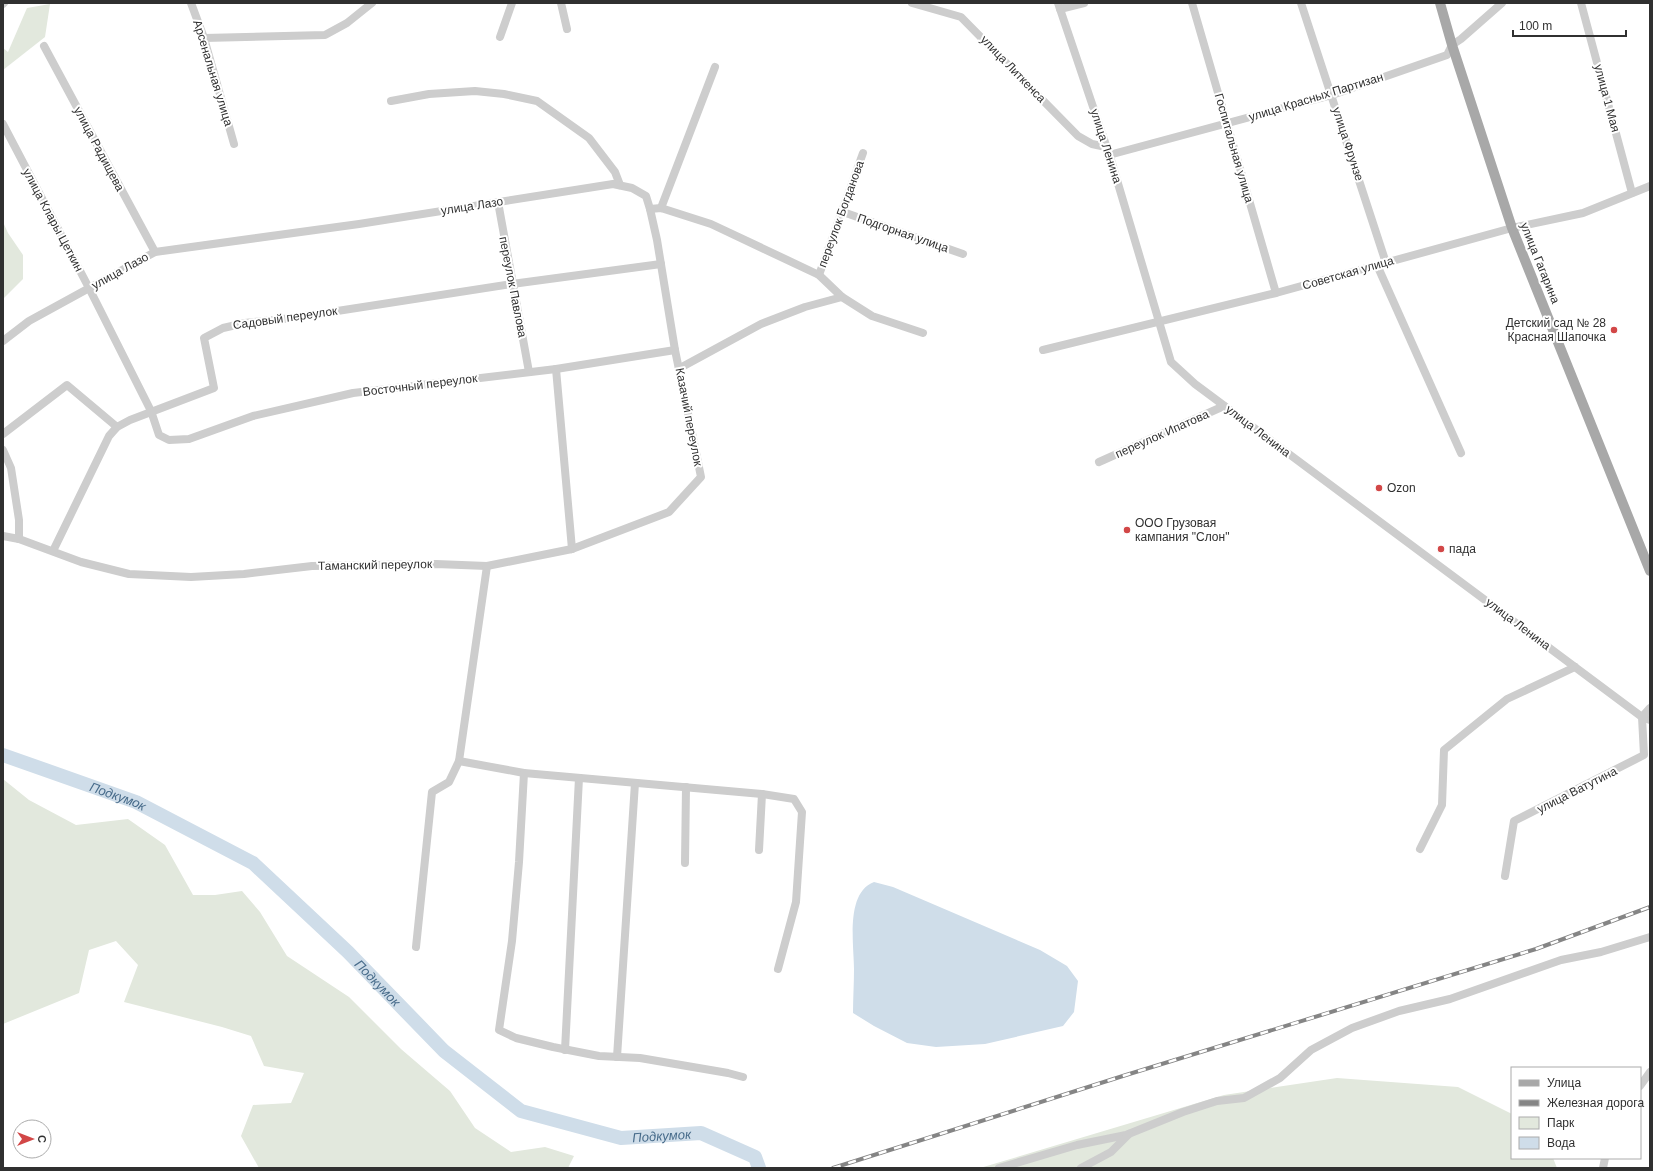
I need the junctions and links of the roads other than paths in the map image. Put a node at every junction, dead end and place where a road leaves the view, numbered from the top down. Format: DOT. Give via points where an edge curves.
graph roads {
  1 [pos="191,3"];
  2 [pos="372,3"];
  3 [pos="512,3"];
  4 [pos="561,3"];
  5 [pos="912,3"];
  6 [pos="1084,3"];
  7 [pos="1192,3"];
  8 [pos="1301,3"];
  9 [pos="1440,3"];
  10 [pos="1502,3"];
  11 [pos="1581,3"];
  12 [pos="1059,6"];
  13 [pos="568,29"];
  14 [pos="500,37"];
  15 [pos="204,38"];
  16 [pos="1452,44"];
  17 [pos="44,46"];
  18 [pos="715,67"];
  19 [pos="1332,95"];
  20 [pos="391,101"];
  21 [pos="1227,123"];
  22 [pos="3,124"];
  23 [pos="234,144"];
  24 [pos="1106,147"];
  25 [pos="864,153"];
  26 [pos="1110,155"];
  27 [pos="620,185"];
  28 [pos="1650,186"];
  29 [pos="1632,193"];
  30 [pos="498,202"];
  31 [pos="661,208"];
  32 [pos="650,209"];
  33 [pos="843,212"];
  34 [pos="1512,228"];
  35 [pos="155,252"];
  36 [pos="964,254"];
  37 [pos="661,264"];
  38 [pos="1382,264"];
  39 [pos="820,275"];
  40 [pos="512,284"];
  41 [pos="89,288"];
  42 [pos="1276,294"];
  43 [pos="842,297"];
  44 [pos="1159,322"];
  45 [pos="923,333"];
  46 [pos="3,341"];
  47 [pos="675,350"];
  48 [pos="1043,350"];
  49 [pos="680,368"];
  50 [pos="556,369"];
  51 [pos="529,372"];
  52 [pos="1224,406"];
  53 [pos="151,411"];
  54 [pos="117,427"];
  55 [pos="3,434"];
  56 [pos="170,440"];
  57 [pos="3,450"];
  58 [pos="1461,453"];
  59 [pos="1099,462"];
  60 [pos="3,536"];
  61 [pos="19,539"];
  62 [pos="572,549"];
  63 [pos="54,551"];
  64 [pos="487,566"];
  65 [pos="1650,570"];
  66 [pos="1575,667"];
  67 [pos="1650,708"];
  68 [pos="1646,718"];
  69 [pos="459,761"];
  70 [pos="524,773"];
  71 [pos="579,778"];
  72 [pos="635,784"];
  73 [pos="686,787"];
  74 [pos="762,794"];
  75 [pos="1420,849"];
  76 [pos="759,850"];
  77 [pos="685,863"];
  78 [pos="1505,876"];
  79 [pos="1650,937"];
  80 [pos="416,947"];
  81 [pos="778,969"];
  82 [pos="566,1050"];
  83 [pos="617,1057"];
  84 [pos="1650,1072"];
  85 [pos="742,1077"];
  86 [pos="1641,1085"];
  87 [pos="1129,1134"];
  88 [pos="999,1168"];
  89 [pos="1082,1168"];
  1 -- 15 [label="street, Арсенальная улица"];
  2 -- 15 [label="street" via="347,23 325,35"];
  3 -- 14 [label="street"];
  4 -- 13 [label="street"];
  5 -- 24 [label="street, улица Литкенса" via="962,17 1078,136 1092,144"];
  6 -- 12 [label="street"];
  7 -- 21 [label="street, Госпитальная улица"];
  8 -- 19 [label="street, улица Фрунзе"];
  9 -- 16 [label="main road, улица Гагарина"];
  10 -- 16 [label="street, улица Красных Партизан"];
  11 -- 29 [label="street, улица 1 Мая"];
  12 -- 24 [label="street, улица Ленина"];
  15 -- 23 [label="street, Арсенальная улица"];
  16 -- 19 [label="street, улица Красных Партизан" via="1447,55"];
  16 -- 34 [label="main road, улица Гагарина"];
  17 -- 35 [label="street, улица Радищева"];
  18 -- 31 [label="street"];
  19 -- 21 [label="street, улица Красных Партизан"];
  19 -- 38 [label="street, улица Фрунзе"];
  20 -- 27 [label="street" via="429,94 475,91 537,101 589,138 615,172"];
  21 -- 26 [label="street, улица Красных Партизан"];
  21 -- 42 [label="street, Госпитальная улица"];
  22 -- 41 [label="street, улица Клары Цеткин"];
  24 -- 26 [label="street, улица Ленина"];
  25 -- 33 [label="street, переулок Богданова"];
  26 -- 44 [label="street, улица Ленина"];
  27 -- 30 [label="street, улица Лазо" via="603,185"];
  27 -- 32 [label="street, улица Лазо" via="646,196"];
  28 -- 29 [label="street, Советская улица"];
  29 -- 34 [label="street, Советская улица" via="1583,213"];
  30 -- 35 [label="street, улица Лазо"];
  30 -- 40 [label="street, переулок Павлова"];
  31 -- 32 [label="street"];
  31 -- 39 [label="street" via="711,224"];
  32 -- 37 [label="street, Казачий переулок"];
  33 -- 36 [label="street, Подгорная улица"];
  33 -- 39 [label="street, переулок Богданова"];
  34 -- 38 [label="street, Советская улица"];
  34 -- 65 [label="main road, улица Гагарина"];
  35 -- 41 [label="street, улица Лазо"];
  37 -- 40 [label="street, Садовый переулок"];
  37 -- 47 [label="street, Казачий переулок"];
  38 -- 42 [label="street, Советская улица"];
  38 -- 58 [label="street, улица Фрунзе"];
  39 -- 43 [label="street"];
  40 -- 51 [label="street, переулок Павлова"];
  40 -- 53 [label="street, Садовый переулок" via="222,328 204,338 214,388"];
  41 -- 46 [label="street, улица Лазо" via="29,321"];
  41 -- 53 [label="street, улица Клары Цеткин"];
  42 -- 44 [label="street, Советская улица"];
  43 -- 45 [label="street" via="872,316"];
  43 -- 49 [label="street" via="805,307 761,324"];
  44 -- 48 [label="street, Советская улица"];
  44 -- 52 [label="street, улица Ленина" via="1171,362"];
  47 -- 49 [label="street, Казачий переулок"];
  47 -- 50 [label="street, Восточный переулок"];
  49 -- 62 [label="street, Казачий переулок" via="701,477 669,512"];
  50 -- 51 [label="street, Восточный переулок"];
  50 -- 62 [label="street"];
  51 -- 56 [label="street, Восточный переулок" via="353,393 253,416 189,439"];
  52 -- 59 [label="street, переулок Ипатова"];
  52 -- 66 [label="street, улица Ленина"];
  53 -- 54 [label="street, Садовый переулок"];
  53 -- 56 [label="street, улица Клары Цеткин" via="159,435"];
  54 -- 55 [label="street" via="67,385"];
  54 -- 63 [label="street, Садовый переулок" via="109,436"];
  57 -- 61 [label="street" via="11,468 19,520"];
  60 -- 61 [label="street, Таманский переулок"];
  61 -- 63 [label="street, Таманский переулок"];
  62 -- 64 [label="street, Таманский переулок"];
  63 -- 64 [label="street, Таманский переулок" via="81,562 129,574 191,577 312,566"];
  64 -- 69 [label="street"];
  66 -- 68 [label="street, улица Ленина"];
  66 -- 75 [label="street" via="1507,699 1444,750 1442,805"];
  67 -- 68 [label="street"];
  68 -- 78 [label="street, улица Ватутина" via="1644,755 1514,822"];
  69 -- 70 [label="street"];
  69 -- 80 [label="street" via="449,782 432,792"];
  70 -- 71 [label="street"];
  70 -- 82 [label="street" via="512,941 499,1030 516,1038"];
  71 -- 72 [label="street"];
  71 -- 82 [label="street"];
  72 -- 73 [label="street"];
  72 -- 83 [label="street"];
  73 -- 74 [label="street"];
  73 -- 77 [label="street"];
  74 -- 76 [label="street"];
  74 -- 81 [label="street" via="794,799 802,812 796,902"];
  79 -- 87 [label="street" via="1602,952 1561,960 1450,999 1399,1011 1352,1028 1311,1050 1280,1078 1244,1098 1217,1101"];
  82 -- 83 [label="street"];
  83 -- 85 [label="street" via="640,1058 728,1072"];
  84 -- 86 [label="street"];
  87 -- 88 [label="street" via="1077,1145"];
  87 -- 89 [label="street" via="1111,1152"];
}
